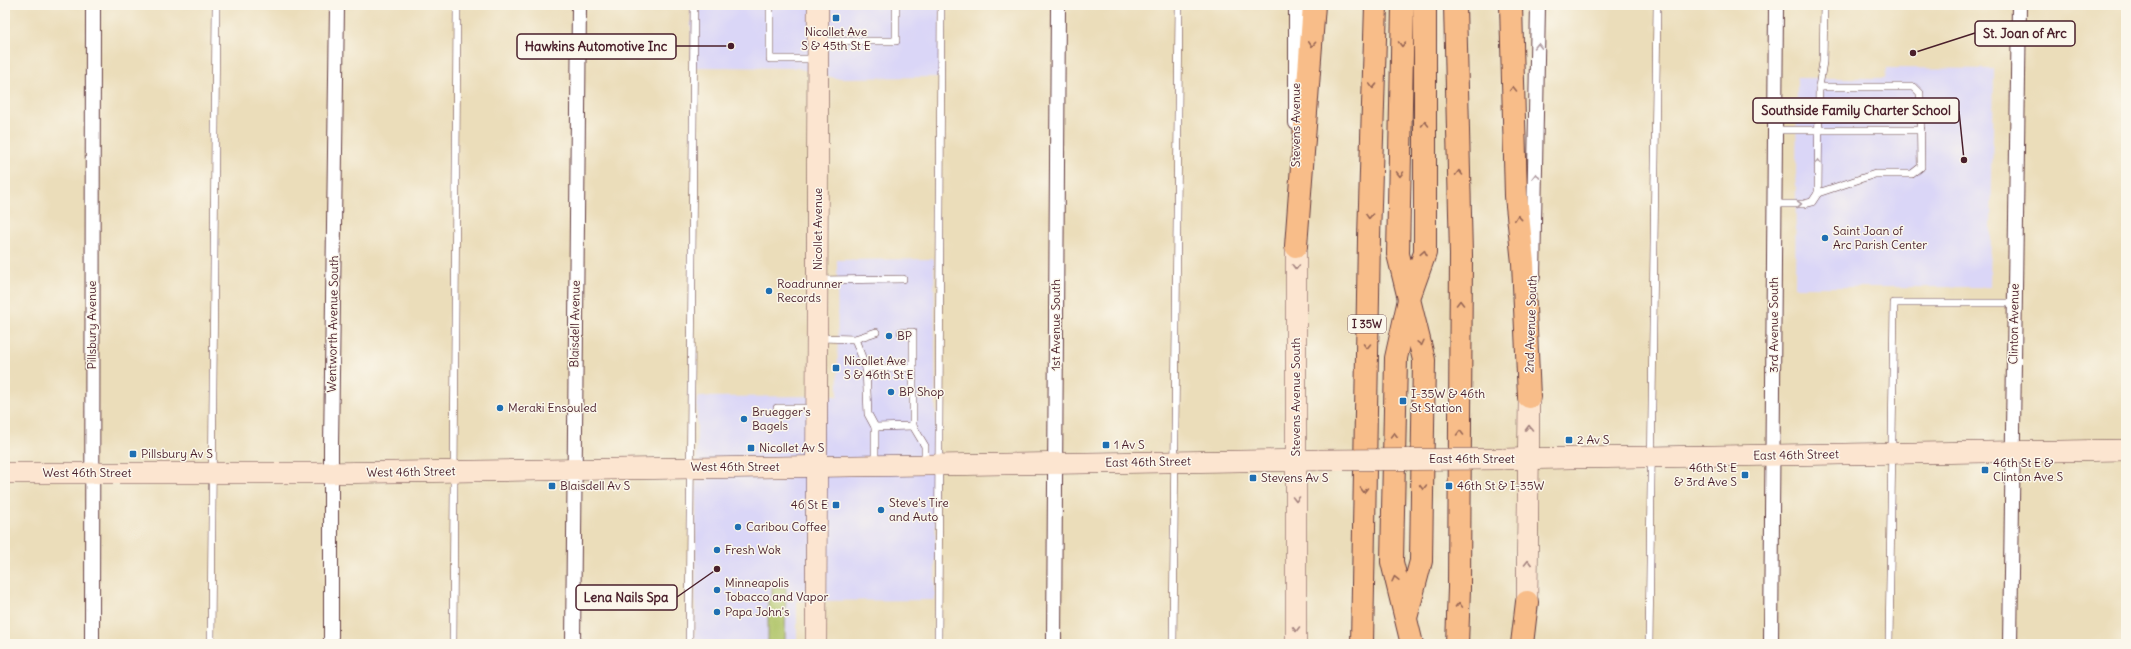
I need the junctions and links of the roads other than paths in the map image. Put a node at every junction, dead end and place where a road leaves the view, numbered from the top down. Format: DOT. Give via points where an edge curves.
graph roads {
  1 [pos="93,5"];
  2 [pos="216,5"];
  3 [pos="337,5"];
  4 [pos="457,5"];
  5 [pos="579,5"];
  6 [pos="694,5"];
  7 [pos="770,5"];
  8 [pos="818,5"];
  9 [pos="896,5"];
  10 [pos="941,5"];
  11 [pos="1058,5"];
  12 [pos="1178,5"];
  13 [pos="1296,5"];
  14 [pos="1314,5"];
  15 [pos="1376,5"];
  16 [pos="1403,5"];
  17 [pos="1425,5"];
  18 [pos="1455,5"];
  19 [pos="1511,5"];
  20 [pos="1538,5"];
  21 [pos="1657,5"];
  22 [pos="1776,5"];
  23 [pos="1824,5"];
  24 [pos="2019,5"];
  25 [pos="818,50"];
  26 [pos="1819,87"];
  27 [pos="1776,130"];
  28 [pos="1819,130"];
  29 [pos="1921,130"];
  30 [pos="1818,193"];
  31 [pos="1775,204"];
  32 [pos="1296,246"];
  33 [pos="903,278"];
  34 [pos="818,280"];
  35 [pos="1410,295"];
  36 [pos="2014,303"];
  37 [pos="876,332"];
  38 [pos="901,332"];
  39 [pos="818,338"];
  40 [pos="855,339"];
  41 [pos="866,368"];
  42 [pos="913,368"];
  43 [pos="1529,397"];
  44 [pos="777,408"];
  45 [pos="818,408"];
  46 [pos="913,426"];
  47 [pos="875,427"];
  48 [pos="2126,450"];
  49 [pos="2012,451"];
  50 [pos="1891,454"];
  51 [pos="1773,455"];
  52 [pos="1652,457"];
  53 [pos="1529,458"];
  54 [pos="1296,460"];
  55 [pos="1174,462"];
  56 [pos="1055,464"];
  57 [pos="932,465"];
  58 [pos="817,466"];
  59 [pos="875,466"];
  60 [pos="690,468"];
  61 [pos="574,470"];
  62 [pos="454,471"];
  63 [pos="211,472"];
  64 [pos="5,473"];
  65 [pos="92,473"];
  66 [pos="331,473"];
  67 [pos="1527,602"];
  68 [pos="1405,621"];
  69 [pos="92,644"];
  70 [pos="211,644"];
  71 [pos="331,644"];
  72 [pos="453,644"];
  73 [pos="573,644"];
  74 [pos="689,644"];
  75 [pos="816,644"];
  76 [pos="938,644"];
  77 [pos="1054,644"];
  78 [pos="1173,644"];
  79 [pos="1296,644"];
  80 [pos="1362,644"];
  81 [pos="1398,644"];
  82 [pos="1412,644"];
  83 [pos="1457,644"];
  84 [pos="1522,644"];
  85 [pos="1529,644"];
  86 [pos="1649,644"];
  87 [pos="1771,644"];
  88 [pos="1889,644"];
  89 [pos="2010,644"];
  1 -- 65 [label="street, Pillsbury Avenue"];
  2 -- 63 [label="lane"];
  3 -- 66 [label="street, Wentworth Avenue South"];
  4 -- 62 [label="lane"];
  5 -- 61 [label="street, Blaisdell Avenue"];
  6 -- 60 [label="lane"];
  7 -- 25 [label="lane" via="770,59"];
  8 -- 25 [label="main road, Nicollet Avenue"];
  9 -- 25 [label="lane" via="896,41"];
  10 -- 57 [label="lane"];
  11 -- 56 [label="street, 1st Avenue South"];
  12 -- 55 [label="lane"];
  13 -- 32 [label="street, Stevens Avenue"];
  14 -- 32 [label="highway, one-way"];
  15 -- 80 [label="highway, I 35W, one-way"];
  16 -- 35 [label="highway, one-way" via="1398,254"];
  35 -- 17 [label="highway, one-way" via="1425,253"];
  83 -- 18 [label="highway, one-way" via="1460,255"];
  43 -- 19 [label="highway, one-way" via="1516,196"];
  43 -- 20 [label="street, 2nd Avenue South, one-way" via="1536,194"];
  21 -- 52 [label="lane"];
  22 -- 27 [label="street, 3rd Avenue South"];
  23 -- 26 [label="lane" via="1823,62"];
  24 -- 36 [label="street, Clinton Avenue"];
  25 -- 34 [label="main road, Nicollet Avenue"];
  26 -- 28 [label="lane"];
  26 -- 29 [label="lane" via="1914,87 1920,93"];
  27 -- 28 [label="lane"];
  27 -- 31 [label="street, 3rd Avenue South"];
  28 -- 29 [label="lane"];
  30 -- 28 [label="lane, one-way"];
  29 -- 30 [label="lane" via="1921,167 1912,174 1874,174"];
  31 -- 30 [label="lane, one-way" via="1812,202"];
  31 -- 51 [label="street, 3rd Avenue South"];
  32 -- 54 [label="main road, Stevens Avenue South, one-way"];
  33 -- 34 [label="lane"];
  34 -- 39 [label="main road, Nicollet Avenue"];
  68 -- 35 [label="highway, one-way" via="1392,562 1396,358"];
  35 -- 68 [label="highway, one-way" via="1424,360 1422,561"];
  36 -- 49 [label="street, Clinton Avenue"];
  36 -- 50 [label="lane" via="1894,303"];
  37 -- 40 [label="lane"];
  38 -- 42 [label="lane" via="913,332"];
  39 -- 40 [label="lane"];
  39 -- 45 [label="main road, Nicollet Avenue"];
  40 -- 41 [label="lane"];
  41 -- 42 [label="lane"];
  41 -- 47 [label="lane" via="868,414"];
  42 -- 46 [label="lane"];
  53 -- 43 [label="main road, 2nd Avenue South, one-way"];
  44 -- 45 [label="lane"];
  45 -- 58 [label="main road, Nicollet Avenue"];
  46 -- 47 [label="lane"];
  46 -- 57 [label="lane"];
  47 -- 59 [label="lane"];
  48 -- 49 [label="main road, East 46th Street"];
  49 -- 50 [label="main road, East 46th Street"];
  49 -- 89 [label="street, Clinton Avenue"];
  50 -- 51 [label="main road, East 46th Street"];
  50 -- 88 [label="lane"];
  51 -- 52 [label="main road, East 46th Street"];
  51 -- 87 [label="street, 3rd Avenue South"];
  52 -- 53 [label="main road, East 46th Street"];
  52 -- 86 [label="lane"];
  53 -- 54 [label="main road, East 46th Street, bridge"];
  67 -- 53 [label="main road, 2nd Avenue South, one-way"];
  54 -- 55 [label="main road, East 46th Street"];
  54 -- 79 [label="main road, Stevens Avenue South, one-way"];
  55 -- 56 [label="main road, East 46th Street"];
  55 -- 78 [label="lane"];
  56 -- 57 [label="main road, East 46th Street"];
  56 -- 77 [label="street, 1st Avenue South"];
  57 -- 59 [label="main road, East 46th Street"];
  57 -- 76 [label="lane"];
  58 -- 59 [label="main road, East 46th Street"];
  58 -- 60 [label="main road, West 46th Street"];
  58 -- 75 [label="main road, Nicollet Avenue"];
  60 -- 61 [label="main road, West 46th Street"];
  60 -- 74 [label="lane"];
  61 -- 62 [label="main road, West 46th Street"];
  61 -- 73 [label="street, Blaisdell Avenue"];
  62 -- 66 [label="main road, West 46th Street"];
  62 -- 72 [label="lane"];
  63 -- 65 [label="main road, West 46th Street"];
  63 -- 66 [label="main road, West 46th Street"];
  63 -- 70 [label="lane"];
  64 -- 65 [label="main road, West 46th Street"];
  65 -- 69 [label="street, Pillsbury Avenue"];
  66 -- 71 [label="street, Wentworth Avenue South"];
  67 -- 84 [label="highway"];
  67 -- 85 [label="street, 2nd Avenue South"];
  68 -- 81 [label="highway"];
  68 -- 82 [label="highway"];
}
